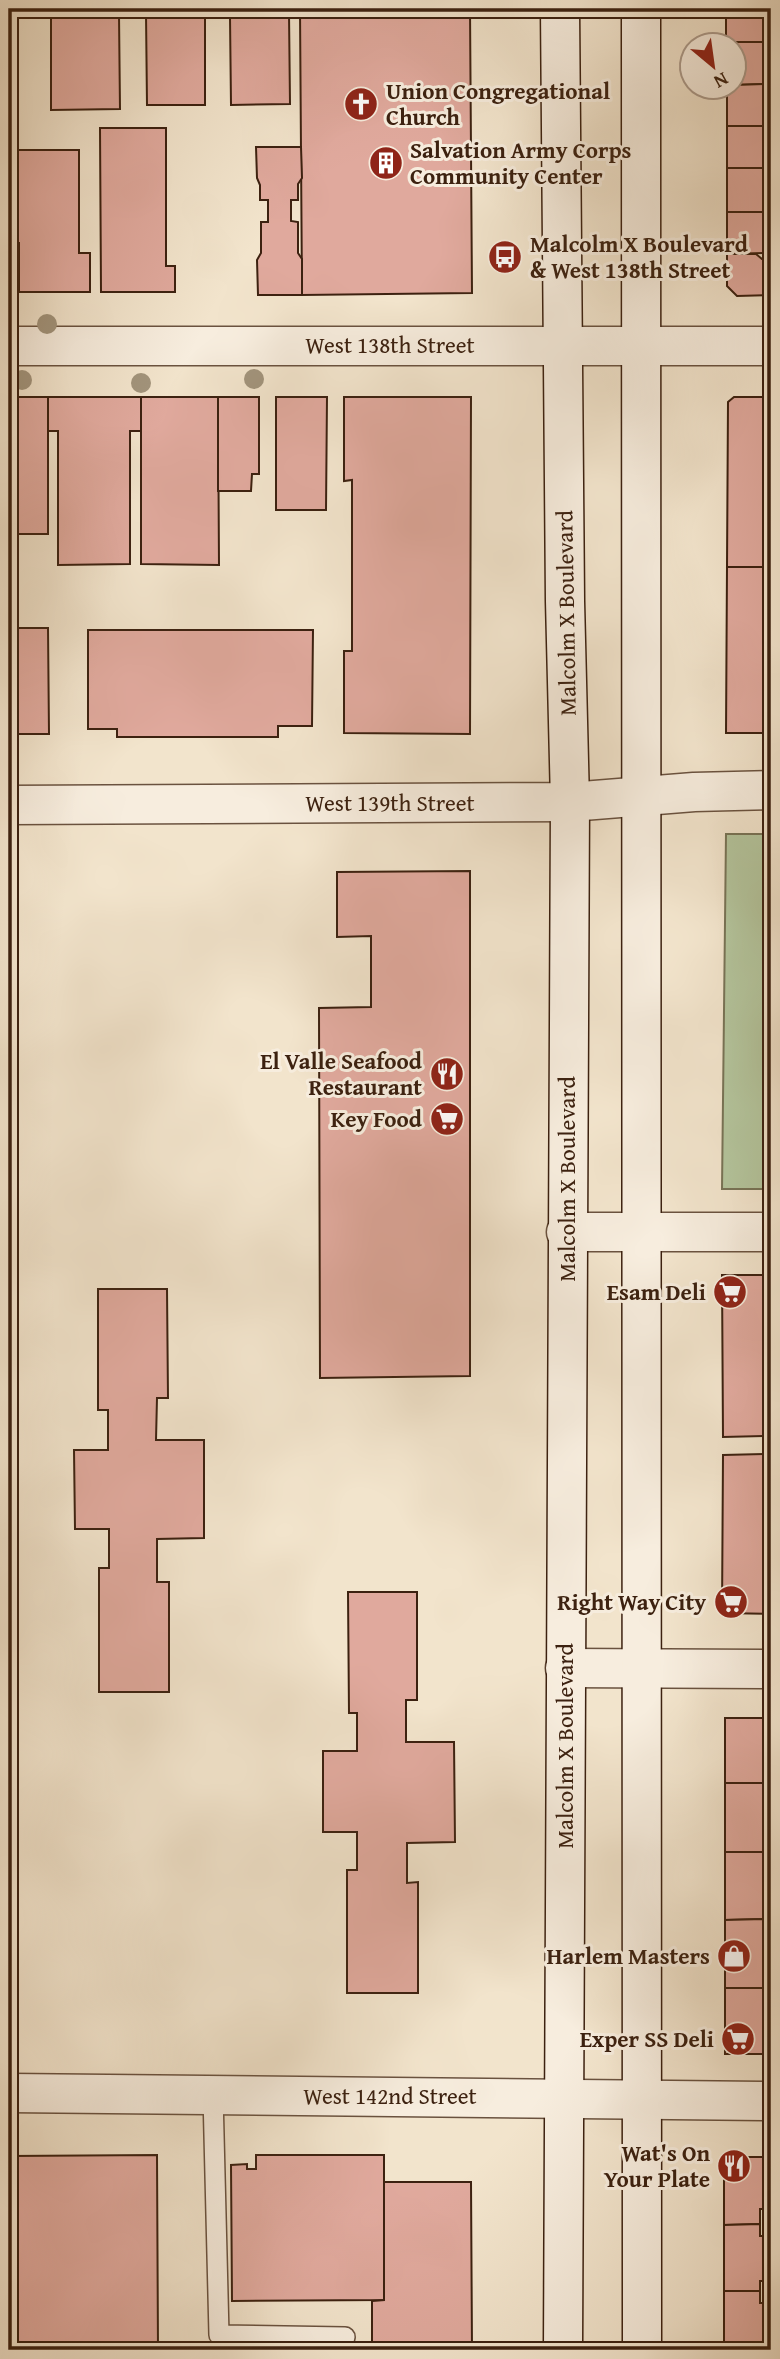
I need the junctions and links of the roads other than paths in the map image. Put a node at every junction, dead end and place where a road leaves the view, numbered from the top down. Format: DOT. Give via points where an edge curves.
graph roads {
  1 [pos="560,9"];
  2 [pos="640,9"];
  3 [pos="9,346"];
  4 [pos="563,346"];
  5 [pos="640,346"];
  6 [pos="771,346"];
  7 [pos="771,790"];
  8 [pos="640,796"];
  9 [pos="570,802"];
  10 [pos="9,805"];
  11 [pos="566,1232"];
  12 [pos="641,1232"];
  13 [pos="771,1232"];
  14 [pos="565,1668"];
  15 [pos="771,1669"];
  16 [pos="642,1670"];
  17 [pos="9,2093"];
  18 [pos="213,2095"];
  19 [pos="564,2099"];
  20 [pos="642,2100"];
  21 [pos="771,2101"];
  22 [pos="345,2337"];
  23 [pos="562,2350"];
  24 [pos="642,2350"];
  1 -- 4 [label="main road, Malcolm X Boulevard"];
  2 -- 5 [label="main road"];
  3 -- 4 [label="main road, West 138th Street"];
  4 -- 5 [label="main road, West 138th Street"];
  4 -- 9 [label="main road, Malcolm X Boulevard"];
  5 -- 6 [label="main road, West 138th Street"];
  5 -- 8 [label="main road"];
  7 -- 8 [label="main road, West 139th Street"];
  8 -- 9 [label="main road, West 139th Street"];
  8 -- 12 [label="main road"];
  9 -- 10 [label="main road, West 139th Street"];
  9 -- 11 [label="main road, Malcolm X Boulevard"];
  11 -- 12 [label="main road"];
  11 -- 14 [label="main road, Malcolm X Boulevard"];
  12 -- 13 [label="main road"];
  12 -- 16 [label="main road"];
  14 -- 16 [label="main road"];
  14 -- 19 [label="main road, Malcolm X Boulevard"];
  15 -- 16 [label="main road"];
  16 -- 20 [label="main road"];
  17 -- 18 [label="main road, West 142nd Street"];
  18 -- 19 [label="main road, West 142nd Street"];
  18 -- 22 [label="lane" via="219,2335"];
  19 -- 20 [label="main road, West 142nd Street"];
  19 -- 23 [label="main road, Malcolm X Boulevard"];
  20 -- 21 [label="main road, West 142nd Street"];
  20 -- 24 [label="main road"];
}
